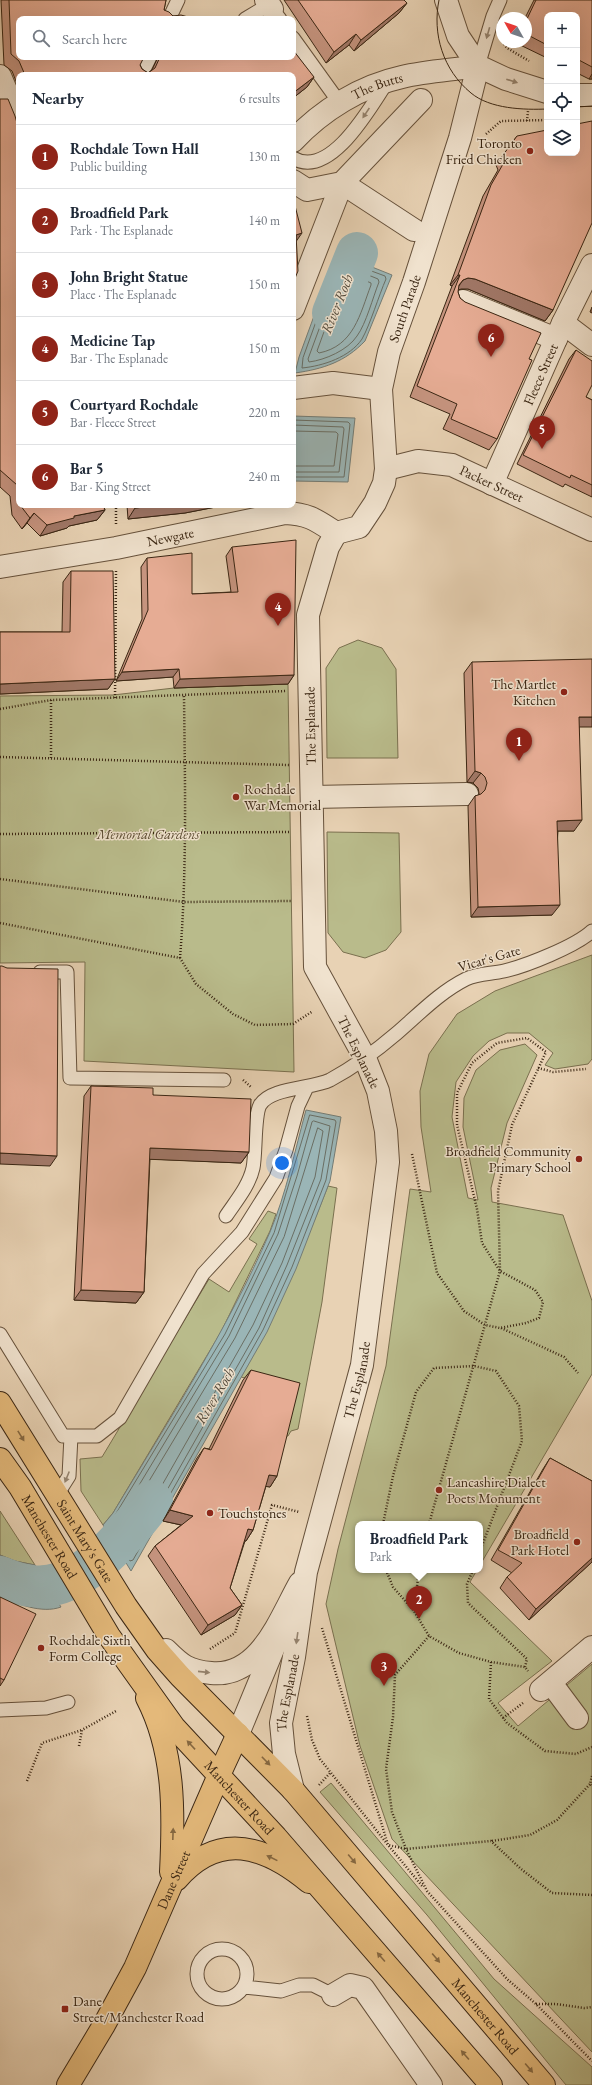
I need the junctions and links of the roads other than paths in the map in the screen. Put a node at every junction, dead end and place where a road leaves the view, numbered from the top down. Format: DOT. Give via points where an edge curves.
graph roads {
  1 [pos="178,0"];
  2 [pos="446,0"];
  3 [pos="500,0"];
  4 [pos="273,9"];
  5 [pos="170,16"];
  6 [pos="250,16"];
  7 [pos="296,42"];
  8 [pos="148,60"];
  9 [pos="478,66"];
  10 [pos="142,72"];
  11 [pos="0,76"];
  12 [pos="388,81"];
  13 [pos="544,91"];
  14 [pos="580,95"];
  15 [pos="592,95"];
  16 [pos="421,100"];
  17 [pos="339,102"];
  18 [pos="16,114"];
  19 [pos="296,138"];
  20 [pos="296,160"];
  21 [pos="296,182"];
  22 [pos="342,183"];
  23 [pos="414,230"];
  24 [pos="592,265"];
  25 [pos="296,301"];
  26 [pos="463,301"];
  27 [pos="560,331"];
  28 [pos="592,345"];
  29 [pos="296,388"];
  30 [pos="381,389"];
  31 [pos="386,469"];
  32 [pos="492,484"];
  33 [pos="592,530"];
  34 [pos="336,533"];
  35 [pos="0,567"];
  36 [pos="467,794"];
  37 [pos="312,797"];
  38 [pos="592,931"];
  39 [pos="30,972"];
  40 [pos="365,1058"];
  41 [pos="224,1080"];
  42 [pos="307,1087"];
  43 [pos="226,1216"];
  44 [pos="0,1334"];
  45 [pos="0,1403"];
  46 [pos="71,1436"];
  47 [pos="0,1458"];
  48 [pos="57,1495"];
  49 [pos="306,1572"];
  50 [pos="126,1606"];
  51 [pos="139,1627"];
  52 [pos="592,1647"];
  53 [pos="129,1664"];
  54 [pos="68,1702"];
  55 [pos="0,1710"];
  56 [pos="577,1718"];
  57 [pos="238,1734"];
  58 [pos="219,1775"];
  59 [pos="293,1790"];
  60 [pos="170,1887"];
  61 [pos="337,1906"];
  62 [pos="244,1987"];
  63 [pos="333,1995"];
  64 [pos="104,2025"];
  65 [pos="68,2085"];
  66 [pos="81,2085"];
  67 [pos="431,2085"];
  68 [pos="490,2085"];
  69 [pos="544,2085"];
  1 -- 5 [label="lane"];
  2 -- 9 [label="street" via="458,36"];
  3 -- 9 [label="lane, one-way" via="492,16"];
  4 -- 6 [label="lane" via="265,7"];
  7 -- 17 [label="lane"];
  8 -- 10 [label="lane"];
  9 -- 12 [label="street, The Butts" via="416,74"];
  9 -- 13 [label="street, one-way" via="506,80"];
  9 -- 30 [label="street, South Parade" via="460,138 414,282 388,352"];
  11 -- 18 [label="street"];
  12 -- 17 [label="street, The Butts"];
  12 -- 20 [label="lane, one-way" via="362,119 333,152 314,162 302,163"];
  14 -- 15 [label="street"];
  16 -- 22 [label="street"];
  17 -- 19 [label="street, The Butts" via="307,126"];
  21 -- 22 [label="street" via="307,190"];
  22 -- 23 [label="street"];
  22 -- 25 [label="street"];
  24 -- 27 [label="street, Fleece Street"];
  26 -- 27 [label="street"];
  27 -- 28 [label="street"];
  27 -- 32 [label="street, Fleece Street"];
  29 -- 30 [label="street" via="333,383"];
  30 -- 31 [label="street, South Parade"];
  31 -- 32 [label="street, Packer Street" via="418,461 452,465"];
  31 -- 34 [label="street, South Parade" via="376,504 359,527"];
  32 -- 33 [label="street, Packer Street"];
  34 -- 35 [label="street, Newgate" via="302,514 285,513 116,548"];
  34 -- 37 [label="street, The Esplanade" via="328,547 308,616"];
  36 -- 37 [label="street"];
  37 -- 40 [label="street, The Esplanade" via="315,967"];
  38 -- 40 [label="lane, Vicar's Gate" via="539,961 468,978 452,987"];
  39 -- 41 [label="lane" via="67,972 70,1078"];
  40 -- 42 [label="lane, Vicar's Gate" via="330,1080"];
  40 -- 49 [label="street, The Esplanade" via="378,1091 386,1131 388,1162 362,1365"];
  42 -- 43 [label="lane, Vicar's Gate" via="267,1098 260,1105 253,1169 247,1184"];
  42 -- 46 [label="lane" via="298,1106 276,1178 242,1232 203,1274 120,1418 97,1436"];
  44 -- 46 [label="lane" via="63,1436"];
  45 -- 48 [label="main road, Saint Mary's Gate, one-way"];
  46 -- 48 [label="lane, one-way" via="69,1476"];
  47 -- 53 [label="main road, Manchester Road" via="109,1636"];
  48 -- 50 [label="main road, Saint Mary's Gate"];
  51 -- 49 [label="street, The Esplanade, one-way" via="185,1668 220,1674 234,1671 248,1664 268,1640"];
  49 -- 57 [label="street, The Esplanade"];
  49 -- 59 [label="street, The Esplanade, one-way" via="281,1723 284,1754"];
  50 -- 51 [label="main road, Manchester Road"];
  51 -- 57 [label="main road, Manchester Road" via="180,1676"];
  52 -- 56 [label="street" via="546,1686"];
  58 -- 53 [label="main road, Manchester Road, one-way" via="174,1727"];
  60 -- 53 [label="main road, one-way" via="174,1829 165,1744 157,1717"];
  54 -- 55 [label="lane" via="46,1708"];
  57 -- 58 [label="main road, Dane Street"];
  57 -- 59 [label="main road, Manchester Road, one-way"];
  58 -- 60 [label="main road, Dane Street"];
  58 -- 61 [label="main road, Manchester Road"];
  59 -- 69 [label="main road, Manchester Road, one-way"];
  61 -- 60 [label="main road, one-way" via="290,1866 252,1850 238,1848 219,1850 203,1856 189,1866"];
  60 -- 64 [label="main road, Dane Street" via="135,1968"];
  68 -- 61 [label="main road, Manchester Road, one-way"];
  62 -- 63 [label="lane" via="281,1991 299,1984 313,1986"];
  63 -- 67 [label="street" via="350,1985 362,1988"];
  64 -- 65 [label="main road, Dane Street"];
  64 -- 66 [label="main road, Dane Street"];
}
